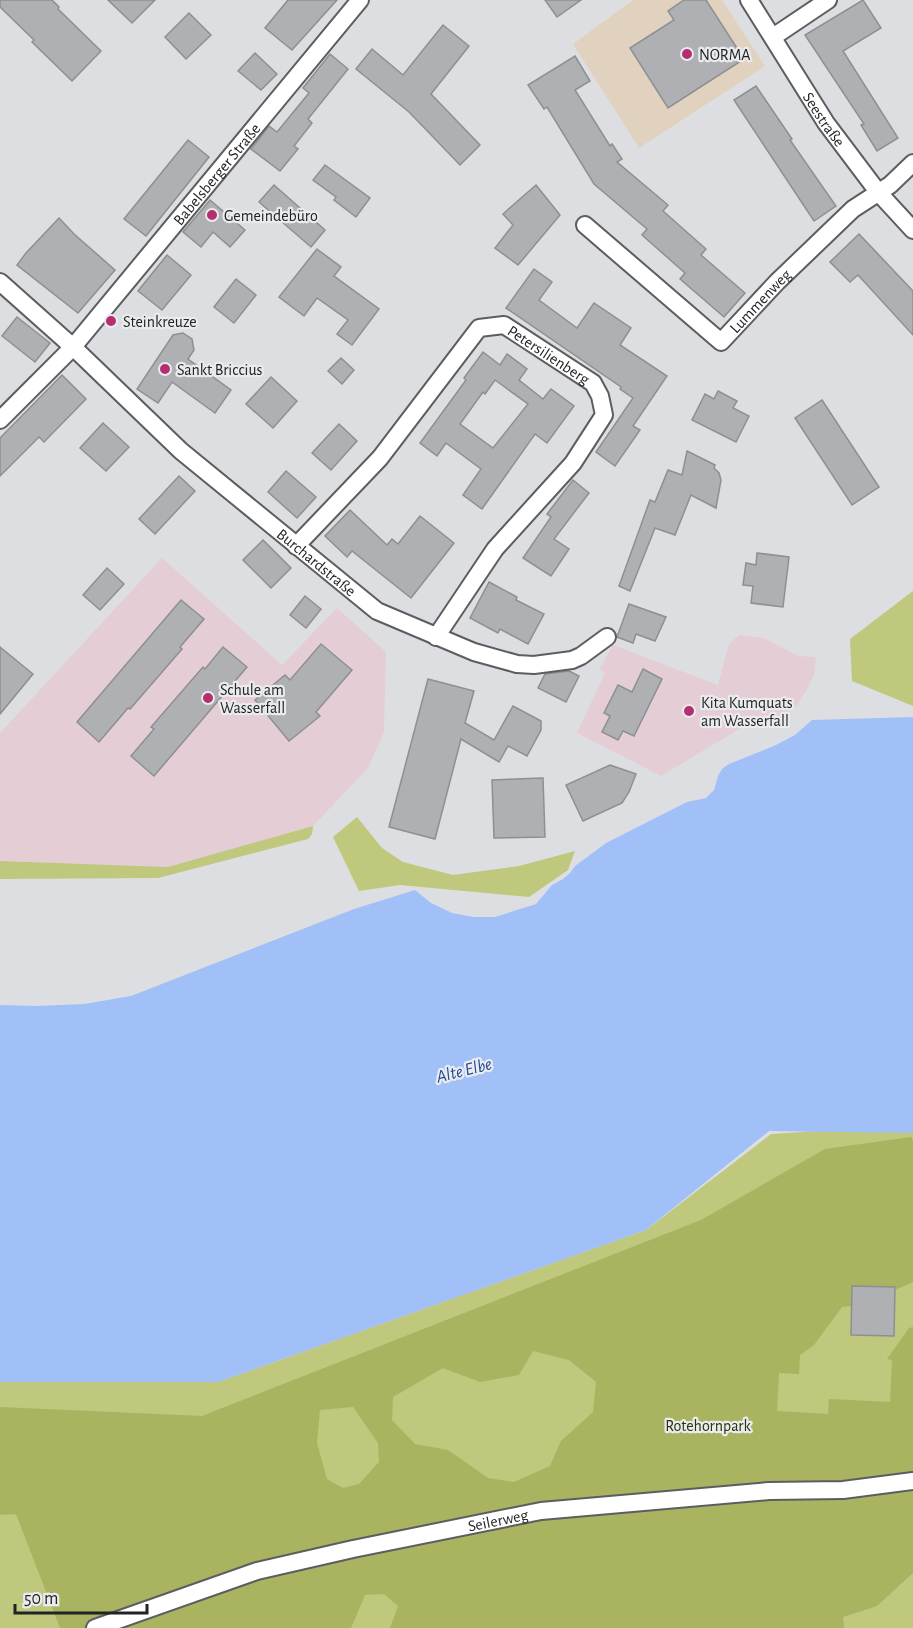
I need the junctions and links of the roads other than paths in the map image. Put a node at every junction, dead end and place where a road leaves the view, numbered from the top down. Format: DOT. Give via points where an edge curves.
graph roads {
  1 [pos="360,0"];
  2 [pos="749,0"];
  3 [pos="828,0"];
  4 [pos="773,37"];
  5 [pos="913,163"];
  6 [pos="878,192"];
  7 [pos="585,225"];
  8 [pos="913,230"];
  9 [pos="0,282"];
  10 [pos="74,347"];
  11 [pos="0,420"];
  12 [pos="296,546"];
  13 [pos="436,637"];
  14 [pos="607,638"];
  15 [pos="913,1481"];
  16 [pos="95,1628"];
  1 -- 10 [label="street, Babelsberger Straße"];
  2 -- 4 [label="street, Seestraße"];
  3 -- 4 [label="street"];
  4 -- 6 [label="street, Seestraße" via="826,123"];
  5 -- 6 [label="street"];
  6 -- 7 [label="street, Lummenweg" via="853,209 721,342"];
  6 -- 8 [label="street, Seestraße"];
  9 -- 10 [label="street, Burchardstraße"];
  10 -- 11 [label="street, Babelsberger Straße"];
  10 -- 12 [label="street, Burchardstraße" via="181,451"];
  12 -- 13 [label="street, Burchardstraße" via="377,611"];
  12 -- 13 [label="street, Petersilienberg" via="380,458 479,328 504,325 593,382 603,415 573,463 495,549"];
  13 -- 14 [label="street, Burchardstraße" via="501,661 534,665 572,660"];
  15 -- 16 [label="street, Seilerweg" via="843,1490 769,1491 541,1510 257,1571"];
}
